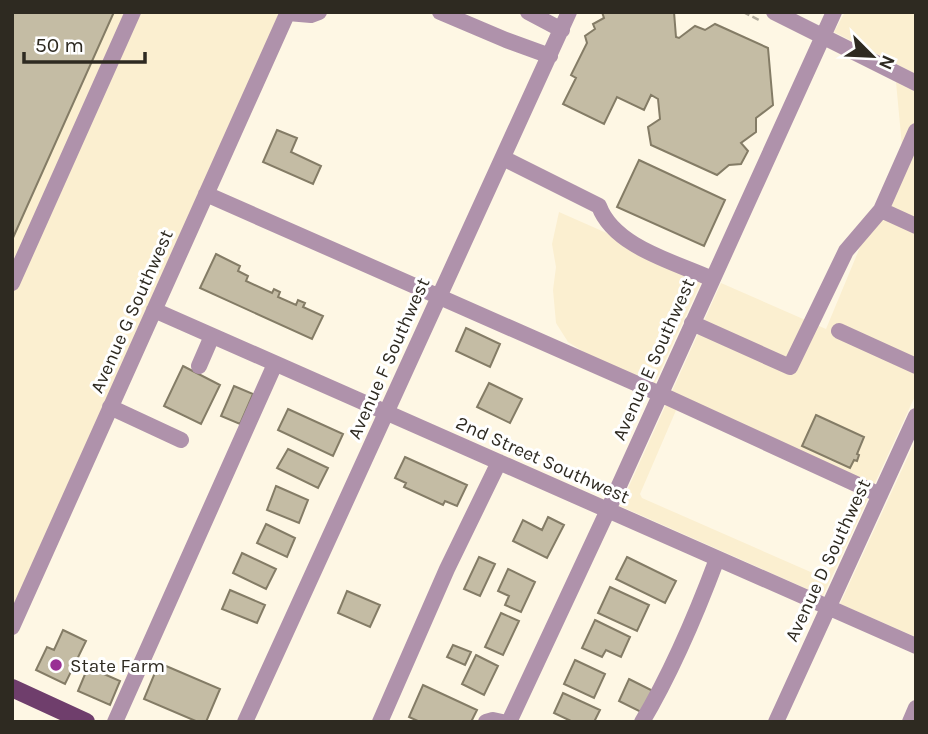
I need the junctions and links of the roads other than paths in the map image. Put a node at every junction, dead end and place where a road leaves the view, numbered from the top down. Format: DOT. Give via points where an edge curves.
graph roads {
  1 [pos="133,12"];
  2 [pos="319,12"];
  3 [pos="440,12"];
  4 [pos="528,12"];
  5 [pos="569,12"];
  6 [pos="774,12"];
  7 [pos="799,12"];
  8 [pos="834,12"];
  9 [pos="288,13"];
  10 [pos="562,30"];
  11 [pos="822,36"];
  12 [pos="550,56"];
  13 [pos="916,83"];
  14 [pos="916,131"];
  15 [pos="503,158"];
  16 [pos="206,194"];
  17 [pos="881,210"];
  18 [pos="916,226"];
  19 [pos="712,279"];
  20 [pos="12,283"];
  21 [pos="439,296"];
  22 [pos="154,310"];
  23 [pos="692,323"];
  24 [pos="839,331"];
  25 [pos="212,336"];
  26 [pos="275,363"];
  27 [pos="199,366"];
  28 [pos="916,366"];
  29 [pos="660,394"];
  30 [pos="110,407"];
  31 [pos="387,413"];
  32 [pos="916,416"];
  33 [pos="181,440"];
  34 [pos="499,462"];
  35 [pos="880,495"];
  36 [pos="608,510"];
  37 [pos="717,559"];
  38 [pos="828,608"];
  39 [pos="12,627"];
  40 [pos="916,646"];
  41 [pos="12,688"];
  42 [pos="916,708"];
  43 [pos="86,722"];
  44 [pos="115,722"];
  45 [pos="245,722"];
  46 [pos="380,722"];
  47 [pos="486,722"];
  48 [pos="502,722"];
  49 [pos="509,722"];
  50 [pos="642,722"];
  51 [pos="776,722"];
  52 [pos="910,722"];
  1 -- 20 [label="street"];
  2 -- 9 [label="street"];
  3 -- 12 [label="street"];
  4 -- 10 [label="street"];
  5 -- 10 [label="street, Avenue F Southwest"];
  6 -- 11 [label="street"];
  7 -- 11 [label="street"];
  8 -- 11 [label="street, Avenue E Southwest"];
  9 -- 16 [label="street, Avenue G Southwest"];
  10 -- 12 [label="street, Avenue F Southwest"];
  11 -- 13 [label="street"];
  11 -- 19 [label="street, Avenue E Southwest"];
  12 -- 15 [label="street, Avenue F Southwest"];
  14 -- 17 [label="street"];
  15 -- 19 [label="street" via="599,206 613,230 637,246"];
  15 -- 21 [label="street, Avenue F Southwest"];
  16 -- 21 [label="street"];
  16 -- 22 [label="street, Avenue G Southwest"];
  17 -- 18 [label="street"];
  17 -- 23 [label="street" via="846,251 790,367"];
  19 -- 23 [label="street, Avenue E Southwest"];
  21 -- 29 [label="street"];
  21 -- 31 [label="street, Avenue F Southwest"];
  22 -- 25 [label="street, 2nd Street Southwest"];
  22 -- 30 [label="street, Avenue G Southwest"];
  23 -- 29 [label="street, Avenue E Southwest"];
  24 -- 28 [label="street"];
  25 -- 26 [label="street, 2nd Street Southwest"];
  25 -- 27 [label="street"];
  26 -- 31 [label="street, 2nd Street Southwest"];
  26 -- 44 [label="street"];
  29 -- 35 [label="street"];
  29 -- 36 [label="street, Avenue E Southwest"];
  30 -- 33 [label="street"];
  30 -- 39 [label="street, Avenue G Southwest"];
  31 -- 34 [label="street, 2nd Street Southwest"];
  31 -- 45 [label="street, Avenue F Southwest"];
  32 -- 35 [label="street, Avenue D Southwest"];
  34 -- 36 [label="street, 2nd Street Southwest"];
  34 -- 46 [label="street"];
  35 -- 38 [label="street, Avenue D Southwest"];
  36 -- 37 [label="street, 2nd Street Southwest"];
  36 -- 49 [label="street, Avenue E Southwest"];
  37 -- 38 [label="street, 2nd Street Southwest"];
  37 -- 50 [label="street" via="698,610"];
  38 -- 40 [label="street, 2nd Street Southwest"];
  38 -- 51 [label="street, Avenue D Southwest"];
  41 -- 43 [label="main road"];
  42 -- 52 [label="street"];
  47 -- 48 [label="street"];
}
